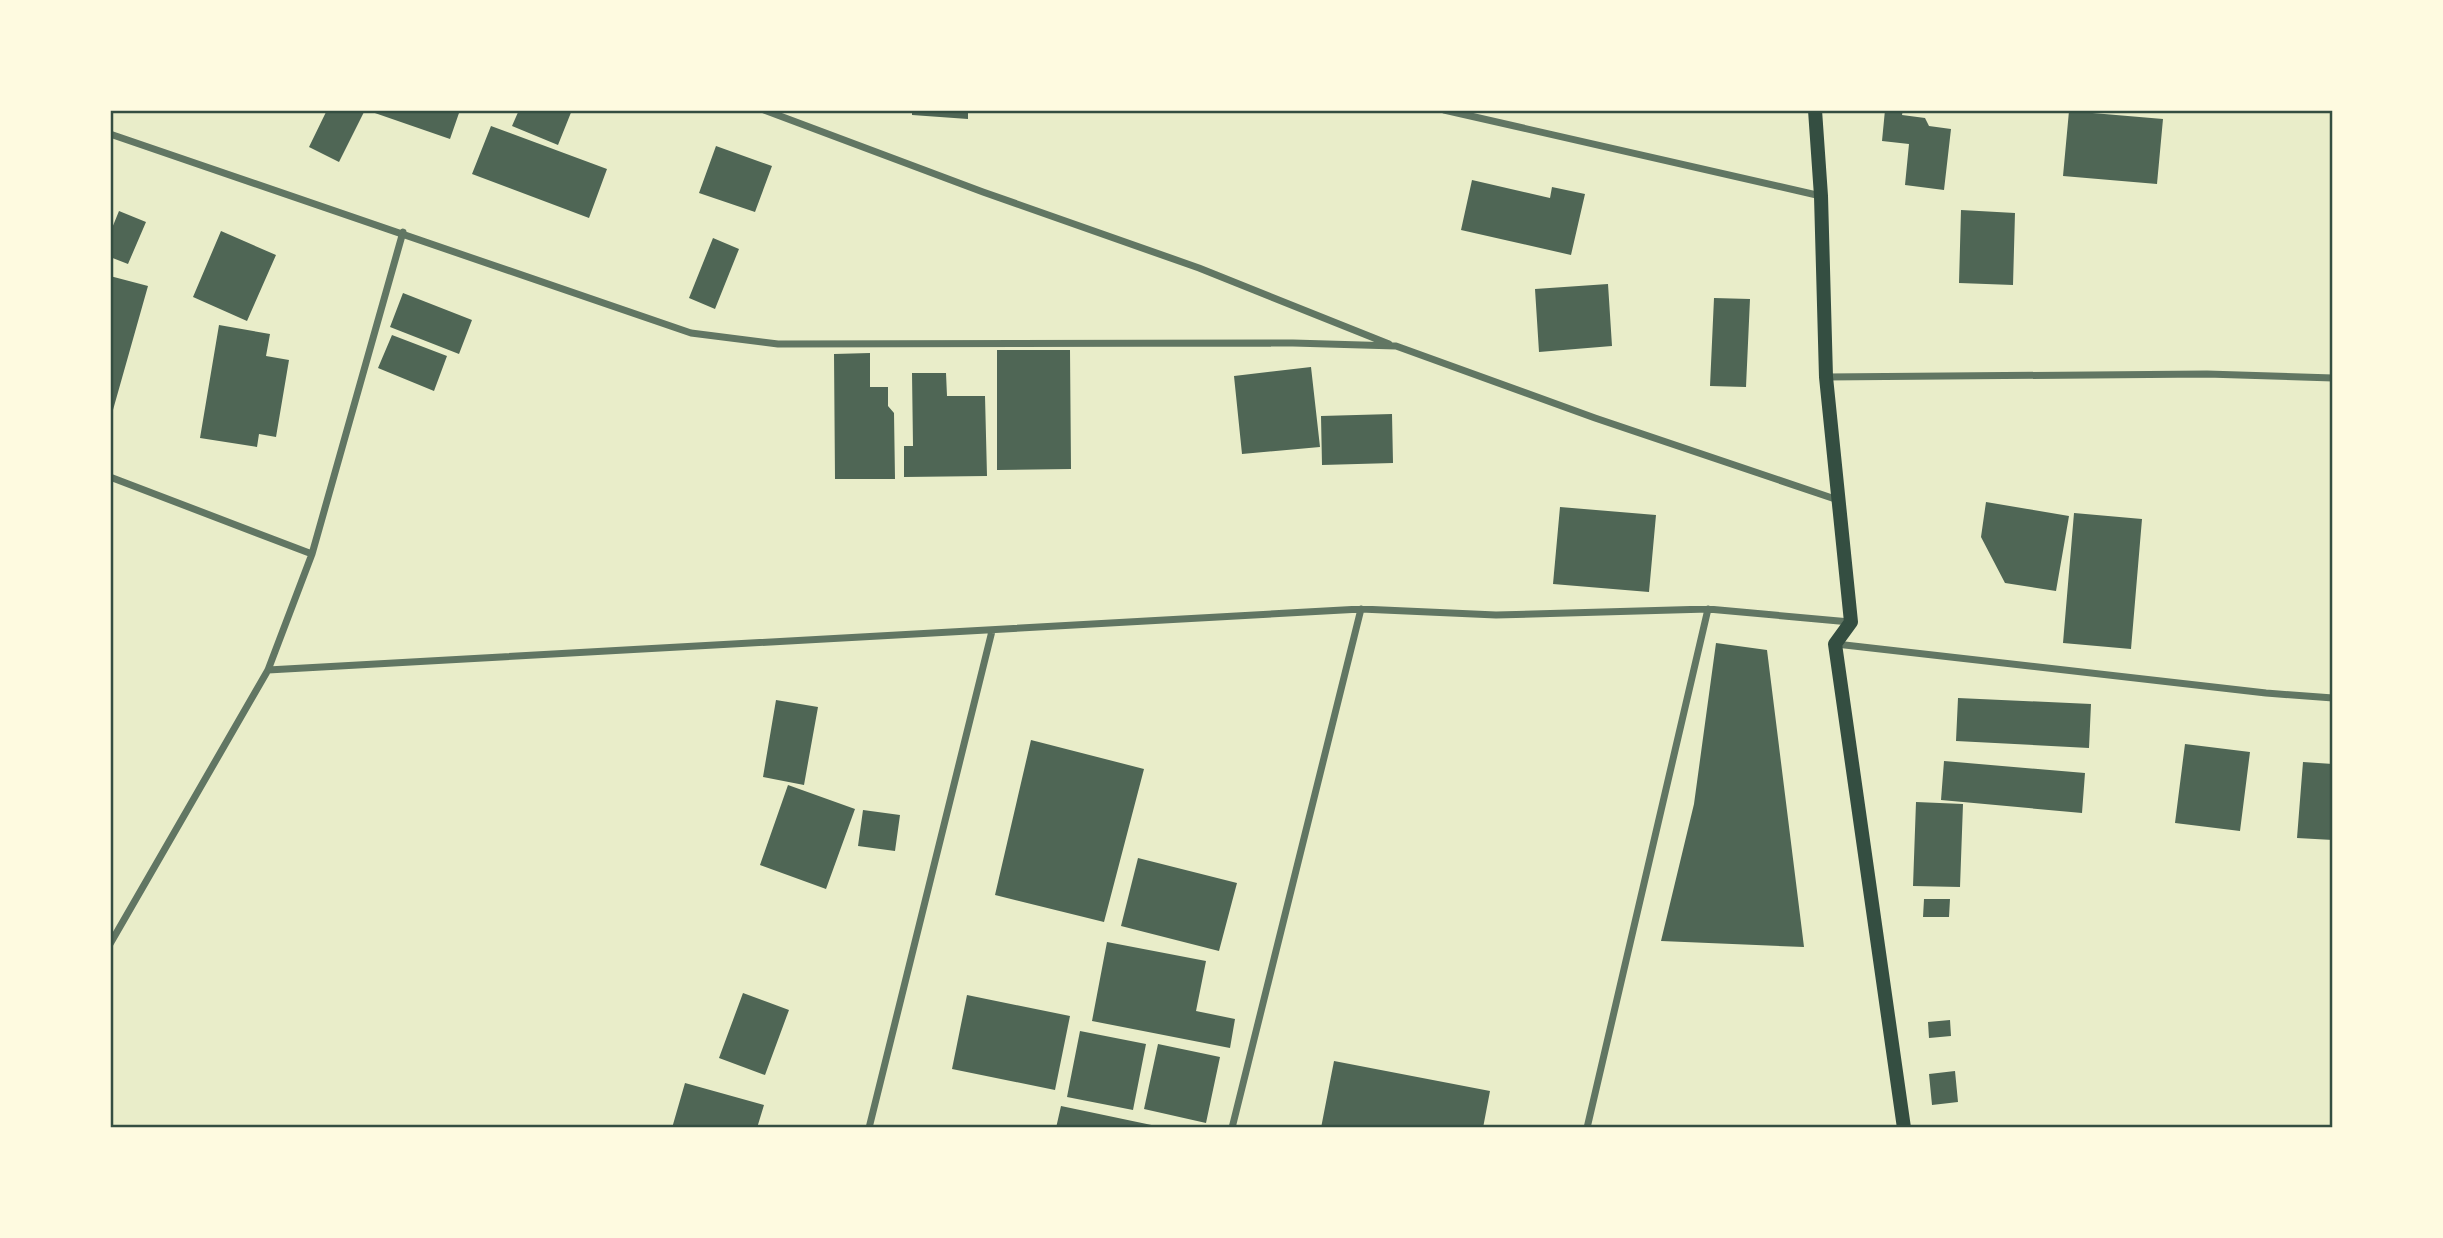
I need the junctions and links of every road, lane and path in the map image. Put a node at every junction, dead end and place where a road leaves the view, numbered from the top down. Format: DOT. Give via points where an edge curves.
graph roads {
  1 [pos="764,110"];
  2 [pos="1444,110"];
  3 [pos="1815,110"];
  4 [pos="110,134"];
  5 [pos="1821,196"];
  6 [pos="403,232"];
  7 [pos="1396,346"];
  8 [pos="1826,377"];
  9 [pos="2333,378"];
  10 [pos="110,477"];
  11 [pos="1838,500"];
  12 [pos="312,554"];
  13 [pos="1361,609"];
  14 [pos="1708,609"];
  15 [pos="1851,622"];
  16 [pos="992,631"];
  17 [pos="1835,644"];
  18 [pos="268,670"];
  19 [pos="2333,698"];
  20 [pos="110,944"];
  21 [pos="869,1128"];
  22 [pos="1232,1128"];
  23 [pos="1587,1128"];
  24 [pos="1904,1128"];
  1 -- 7 [label="street" via="1199,268"];
  2 -- 5 [label="street"];
  3 -- 5 [label="main road"];
  4 -- 6 [label="street"];
  5 -- 8 [label="main road"];
  6 -- 7 [label="street" via="691,333 778,344"];
  6 -- 12 [label="street"];
  7 -- 11 [label="street"];
  8 -- 9 [label="street" via="2207,374"];
  8 -- 11 [label="main road"];
  10 -- 12 [label="street"];
  11 -- 15 [label="main road"];
  12 -- 18 [label="street"];
  13 -- 14 [label="street" via="1496,615"];
  13 -- 16 [label="street"];
  13 -- 22 [label="street"];
  14 -- 15 [label="street"];
  14 -- 23 [label="street"];
  15 -- 17 [label="main road"];
  16 -- 18 [label="street"];
  16 -- 21 [label="street"];
  17 -- 19 [label="street"];
  17 -- 24 [label="main road"];
  18 -- 20 [label="street"];
}
